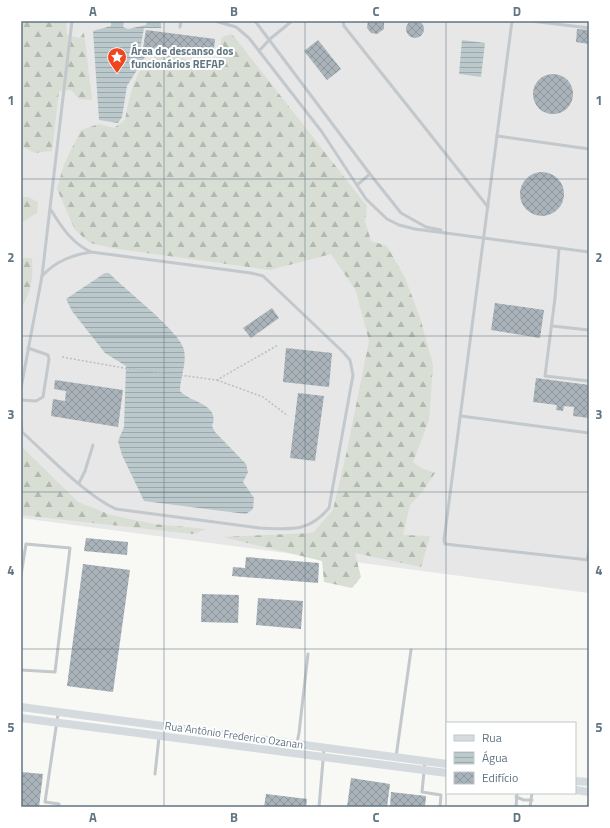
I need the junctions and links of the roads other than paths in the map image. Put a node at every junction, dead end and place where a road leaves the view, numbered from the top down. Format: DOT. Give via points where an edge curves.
graph roads {
  1 [pos="72,21"];
  2 [pos="181,21"];
  3 [pos="215,21"];
  4 [pos="255,21"];
  5 [pos="292,21"];
  6 [pos="342,21"];
  7 [pos="512,21"];
  8 [pos="531,21"];
  9 [pos="180,27"];
  10 [pos="589,28"];
  11 [pos="270,39"];
  12 [pos="259,50"];
  13 [pos="497,136"];
  14 [pos="589,150"];
  15 [pos="370,174"];
  16 [pos="357,185"];
  17 [pos="488,207"];
  18 [pos="51,210"];
  19 [pos="462,236"];
  20 [pos="484,239"];
  21 [pos="559,249"];
  22 [pos="91,252"];
  23 [pos="589,252"];
  24 [pos="42,276"];
  25 [pos="552,326"];
  26 [pos="589,330"];
  27 [pos="28,348"];
  28 [pos="589,381"];
  29 [pos="21,388"];
  30 [pos="21,400"];
  31 [pos="461,416"];
  32 [pos="21,420"];
  33 [pos="589,433"];
  34 [pos="93,445"];
  35 [pos="79,483"];
  36 [pos="589,550"];
  37 [pos="588,560"];
  38 [pos="21,574"];
  39 [pos="412,650"];
  40 [pos="308,654"];
  41 [pos="21,670"];
  42 [pos="21,707"];
  43 [pos="58,712"];
  44 [pos="21,718"];
  45 [pos="57,721"];
  46 [pos="159,735"];
  47 [pos="296,743"];
  48 [pos="324,747"];
  49 [pos="295,752"];
  50 [pos="325,757"];
  51 [pos="396,757"];
  52 [pos="425,760"];
  53 [pos="446,764"];
  54 [pos="396,767"];
  55 [pos="425,771"];
  56 [pos="155,774"];
  57 [pos="446,774"];
  58 [pos="576,781"];
  59 [pos="589,782"];
  60 [pos="576,790"];
  61 [pos="589,792"];
  62 [pos="517,794"];
  63 [pos="532,794"];
  64 [pos="516,797"];
  65 [pos="532,800"];
  66 [pos="589,800"];
  67 [pos="58,807"];
  68 [pos="319,807"];
  69 [pos="440,807"];
  70 [pos="516,807"];
  71 [pos="530,807"];
  72 [pos="588,807"];
  1 -- 18 [label="lane"];
  2 -- 9 [label="lane"];
  3 -- 12 [label="lane" via="236,27"];
  4 -- 11 [label="lane"];
  5 -- 11 [label="lane"];
  6 -- 17 [label="lane"];
  7 -- 13 [label="lane"];
  8 -- 10 [label="lane"];
  11 -- 12 [label="lane"];
  11 -- 15 [label="lane"];
  12 -- 16 [label="lane" via="322,132"];
  13 -- 14 [label="lane"];
  13 -- 17 [label="lane"];
  15 -- 16 [label="lane"];
  15 -- 19 [label="lane" via="402,213 426,227"];
  16 -- 19 [label="lane" via="379,212 399,225"];
  17 -- 20 [label="lane"];
  18 -- 22 [label="lane" via="64,231 80,247"];
  18 -- 24 [label="lane"];
  19 -- 20 [label="lane"];
  20 -- 21 [label="lane"];
  20 -- 31 [label="lane"];
  21 -- 23 [label="lane"];
  21 -- 25 [label="lane"];
  22 -- 24 [label="lane" via="64,259"];
  22 -- 35 [label="lane" via="263,276 343,352 350,360 353,375 329,508 321,518 309,526 260,528 116,509"];
  24 -- 27 [label="lane"];
  25 -- 26 [label="lane"];
  25 -- 28 [label="lane" via="545,376"];
  27 -- 29 [label="lane"];
  27 -- 30 [label="lane" via="48,355 44,397 36,401"];
  31 -- 33 [label="lane"];
  31 -- 37 [label="lane" via="445,544"];
  32 -- 35 [label="lane" via="22,432"];
  34 -- 35 [label="lane"];
  36 -- 37 [label="lane"];
  38 -- 41 [label="lane" via="26,544 70,548 55,672"];
  39 -- 51 [label="lane"];
  40 -- 47 [label="lane"];
  42 -- 43 [label="main road, Rua Antônio Frederico Ozanan"];
  43 -- 45 [label="lane"];
  43 -- 47 [label="main road, Rua Antônio Frederico Ozanan"];
  44 -- 45 [label="main road, Rua Antônio Frederico Ozanan"];
  45 -- 46 [label="main road, Rua Antônio Frederico Ozanan"];
  45 -- 67 [label="lane" via="45,802 59,804"];
  46 -- 49 [label="main road, Rua Antônio Frederico Ozanan"];
  46 -- 56 [label="lane"];
  47 -- 48 [label="main road, Rua Antônio Frederico Ozanan"];
  47 -- 49 [label="lane"];
  48 -- 50 [label="lane"];
  48 -- 51 [label="main road, Rua Antônio Frederico Ozanan"];
  49 -- 50 [label="main road, Rua Antônio Frederico Ozanan"];
  50 -- 54 [label="main road, Rua Antônio Frederico Ozanan"];
  50 -- 68 [label="lane"];
  51 -- 52 [label="main road, Rua Antônio Frederico Ozanan"];
  51 -- 54 [label="lane"];
  52 -- 53 [label="main road, Rua Antônio Frederico Ozanan"];
  52 -- 55 [label="lane"];
  54 -- 55 [label="main road, Rua Antônio Frederico Ozanan"];
  55 -- 57 [label="main road, Rua Antônio Frederico Ozanan"];
  55 -- 69 [label="lane" via="422,792 441,795"];
  58 -- 59 [label="main road"];
  60 -- 61 [label="main road"];
  62 -- 64 [label="lane"];
  63 -- 65 [label="lane"];
  64 -- 65 [label="lane"];
  64 -- 70 [label="lane"];
  65 -- 71 [label="lane"];
  66 -- 72 [label="lane"];
}
